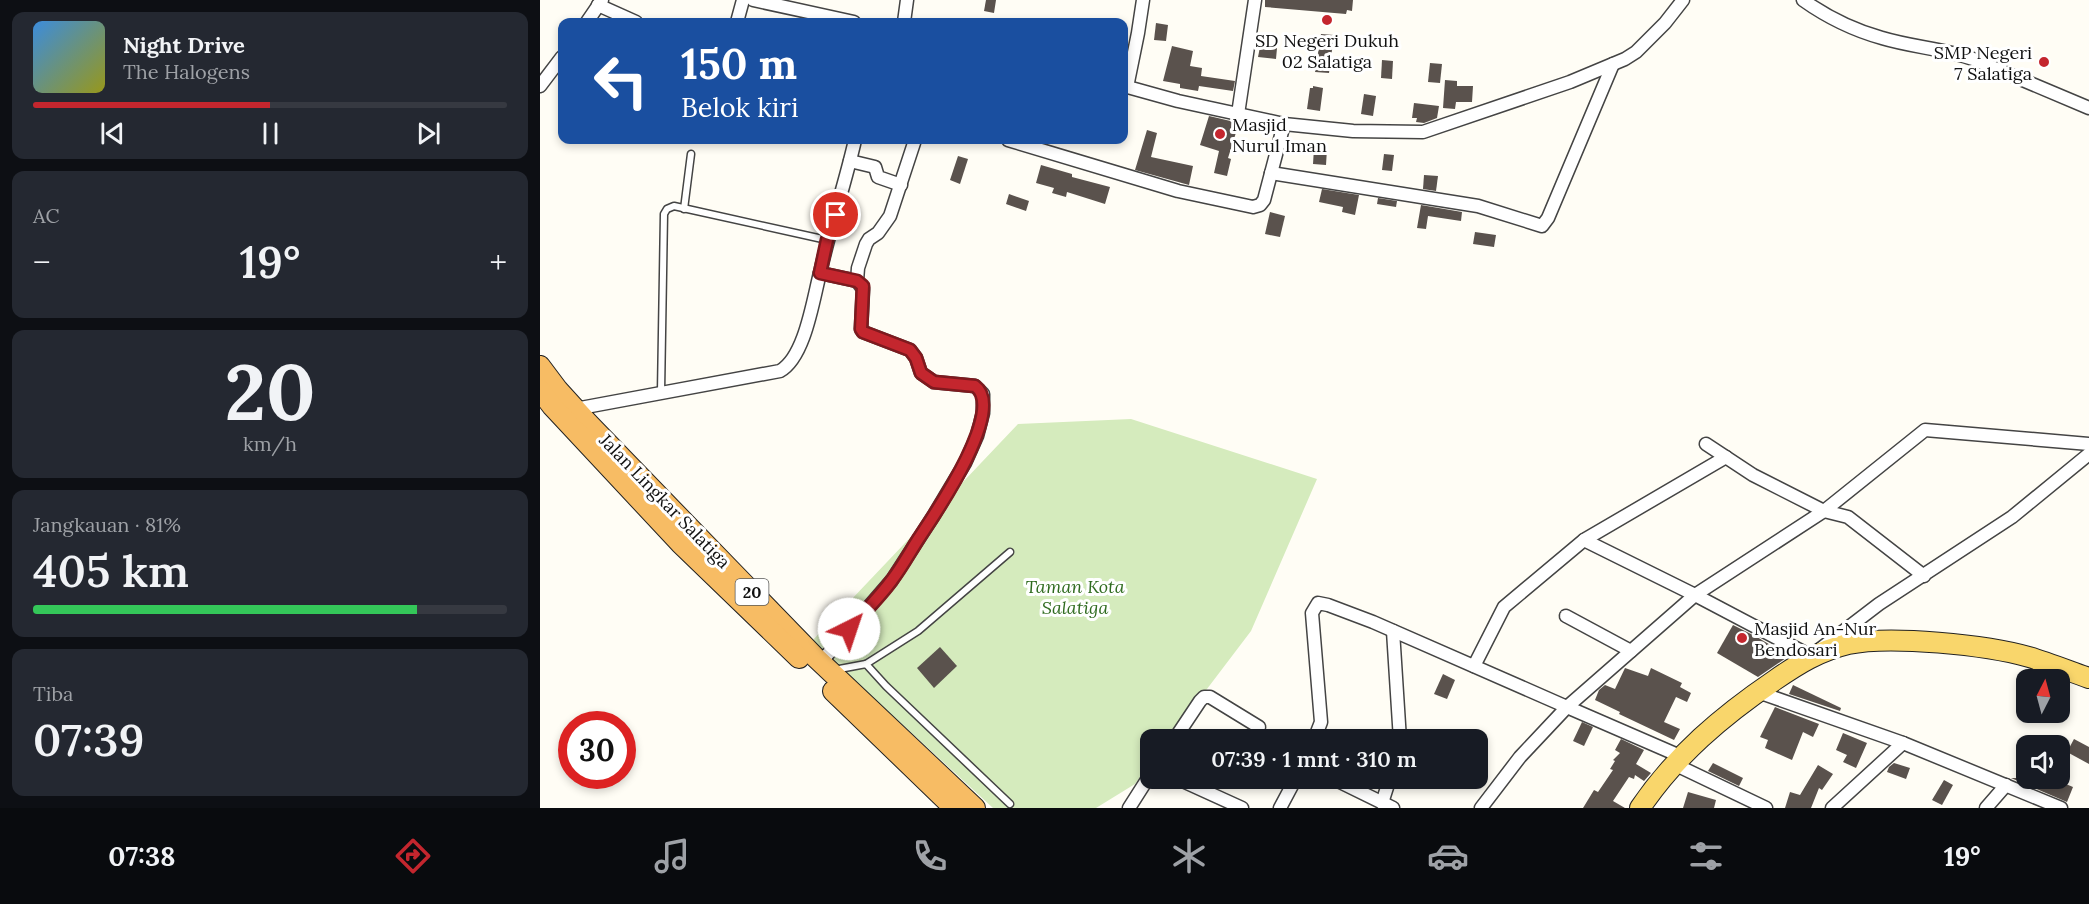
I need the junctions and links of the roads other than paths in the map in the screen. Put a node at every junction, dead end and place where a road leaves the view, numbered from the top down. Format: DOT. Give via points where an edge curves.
graph roads {
  1 [pos="743,0"];
  2 [pos="753,0"];
  3 [pos="907,0"];
  4 [pos="1143,0"];
  5 [pos="1255,0"];
  6 [pos="1683,0"];
  7 [pos="1803,0"];
  8 [pos="600,3"];
  9 [pos="590,18"];
  10 [pos="628,18"];
  11 [pos="738,18"];
  12 [pos="836,18"];
  13 [pos="905,18"];
  14 [pos="1613,64"];
  15 [pos="558,72"];
  16 [pos="1128,74"];
  17 [pos="540,86"];
  18 [pos="1128,87"];
  19 [pos="2089,108"];
  20 [pos="1238,114"];
  21 [pos="1284,124"];
  22 [pos="854,144"];
  23 [pos="914,144"];
  24 [pos="1021,144"];
  25 [pos="692,154"];
  26 [pos="850,161"];
  27 [pos="1272,173"];
  28 [pos="901,184"];
  29 [pos="684,209"];
  30 [pos="827,240"];
  31 [pos="820,273"];
  32 [pos="857,281"];
  33 [pos="540,366"];
  34 [pos="540,390"];
  35 [pos="662,393"];
  36 [pos="575,409"];
  37 [pos="1706,444"];
  38 [pos="2089,444"];
  39 [pos="2089,454"];
  40 [pos="1726,457"];
  41 [pos="1824,511"];
  42 [pos="1584,540"];
  43 [pos="1010,552"];
  44 [pos="1924,576"];
  45 [pos="1695,595"];
  46 [pos="1566,616"];
  47 [pos="1393,631"];
  48 [pos="1631,651"];
  49 [pos="1811,656"];
  50 [pos="866,664"];
  51 [pos="1474,666"];
  52 [pos="824,671"];
  53 [pos="2089,678"];
  54 [pos="1758,692"];
  55 [pos="1567,707"];
  56 [pos="1259,727"];
  57 [pos="1181,729"];
  58 [pos="1319,729"];
  59 [pos="1399,729"];
  60 [pos="1903,743"];
  61 [pos="1677,760"];
  62 [pos="2006,784"];
  63 [pos="1141,789"];
  64 [pos="1200,789"];
  65 [pos="1290,789"];
  66 [pos="1355,789"];
  67 [pos="1389,789"];
  68 [pos="1010,804"];
  69 [pos="1388,805"];
  70 [pos="954,808"];
  71 [pos="975,808"];
  72 [pos="1129,808"];
  73 [pos="1242,808"];
  74 [pos="1280,808"];
  75 [pos="1481,808"];
  76 [pos="1640,808"];
  77 [pos="1766,808"];
  78 [pos="1832,808"];
  79 [pos="1986,808"];
  80 [pos="2061,808"];
  1 -- 11 [label="street"];
  2 -- 12 [label="street"];
  3 -- 13 [label="street"];
  4 -- 16 [label="street"];
  5 -- 20 [label="street"];
  6 -- 14 [label="street" via="1636,52"];
  7 -- 19 [label="street" via="1828,17 1864,32 1959,54"];
  8 -- 9 [label="street"];
  8 -- 10 [label="street"];
  14 -- 21 [label="street" via="1424,132"];
  14 -- 27 [label="street" via="1542,226 1478,206"];
  15 -- 17 [label="street"];
  18 -- 20 [label="street"];
  20 -- 21 [label="street"];
  21 -- 27 [label="street"];
  22 -- 26 [label="street"];
  23 -- 28 [label="street"];
  24 -- 27 [label="street" via="1178,191 1253,207 1264,200"];
  25 -- 29 [label="lane"];
  26 -- 28 [label="street" via="875,167 878,177"];
  26 -- 30 [label="street"];
  28 -- 32 [label="street" via="885,224 868,239"];
  29 -- 30 [label="lane"];
  29 -- 35 [label="lane" via="674,206 664,214"];
  30 -- 31 [label="street"];
  31 -- 32 [label="street"];
  31 -- 35 [label="street" via="801,344 787,367"];
  32 -- 52 [label="street" via="863,289 863,332 910,350 921,373 934,382 975,386 984,405 965,463 934,515 892,580"];
  33 -- 36 [label="highway, Jalan Lingkar Salatiga / 20"];
  34 -- 52 [label="highway, Jalan Lingkar Salatiga / 20" via="680,543"];
  35 -- 36 [label="street"];
  36 -- 52 [label="highway, Jalan Lingkar Salatiga / 20"];
  37 -- 40 [label="street"];
  38 -- 41 [label="street" via="1925,430"];
  39 -- 44 [label="street" via="2012,517"];
  40 -- 41 [label="street"];
  40 -- 42 [label="street"];
  41 -- 44 [label="street" via="1848,517"];
  41 -- 45 [label="street"];
  42 -- 45 [label="street"];
  42 -- 51 [label="street" via="1504,607"];
  43 -- 50 [label="lane" via="918,631"];
  44 -- 49 [label="street" via="1879,604"];
  45 -- 48 [label="street"];
  45 -- 49 [label="street"];
  46 -- 48 [label="street"];
  47 -- 51 [label="street"];
  47 -- 58 [label="street" via="1318,603 1312,614 1322,722"];
  47 -- 59 [label="street"];
  48 -- 55 [label="street"];
  49 -- 53 [label="main road" via="1850,644 1943,644 2027,657"];
  49 -- 54 [label="main road"];
  50 -- 52 [label="lane"];
  50 -- 68 [label="lane"];
  51 -- 55 [label="street"];
  52 -- 70 [label="highway, Jalan Lingkar Salatiga / 20"];
  52 -- 71 [label="highway, Jalan Lingkar Salatiga / 20"];
  54 -- 60 [label="street"];
  54 -- 61 [label="main road" via="1714,725"];
  55 -- 61 [label="street"];
  55 -- 75 [label="street"];
  56 -- 57 [label="street" via="1204,697"];
  60 -- 62 [label="street"];
  60 -- 78 [label="street"];
  61 -- 76 [label="main road"];
  61 -- 77 [label="street"];
  62 -- 79 [label="street"];
  62 -- 80 [label="street"];
  63 -- 72 [label="street"];
  64 -- 73 [label="street"];
  65 -- 74 [label="street"];
  66 -- 69 [label="street"];
  67 -- 69 [label="street"];
}
